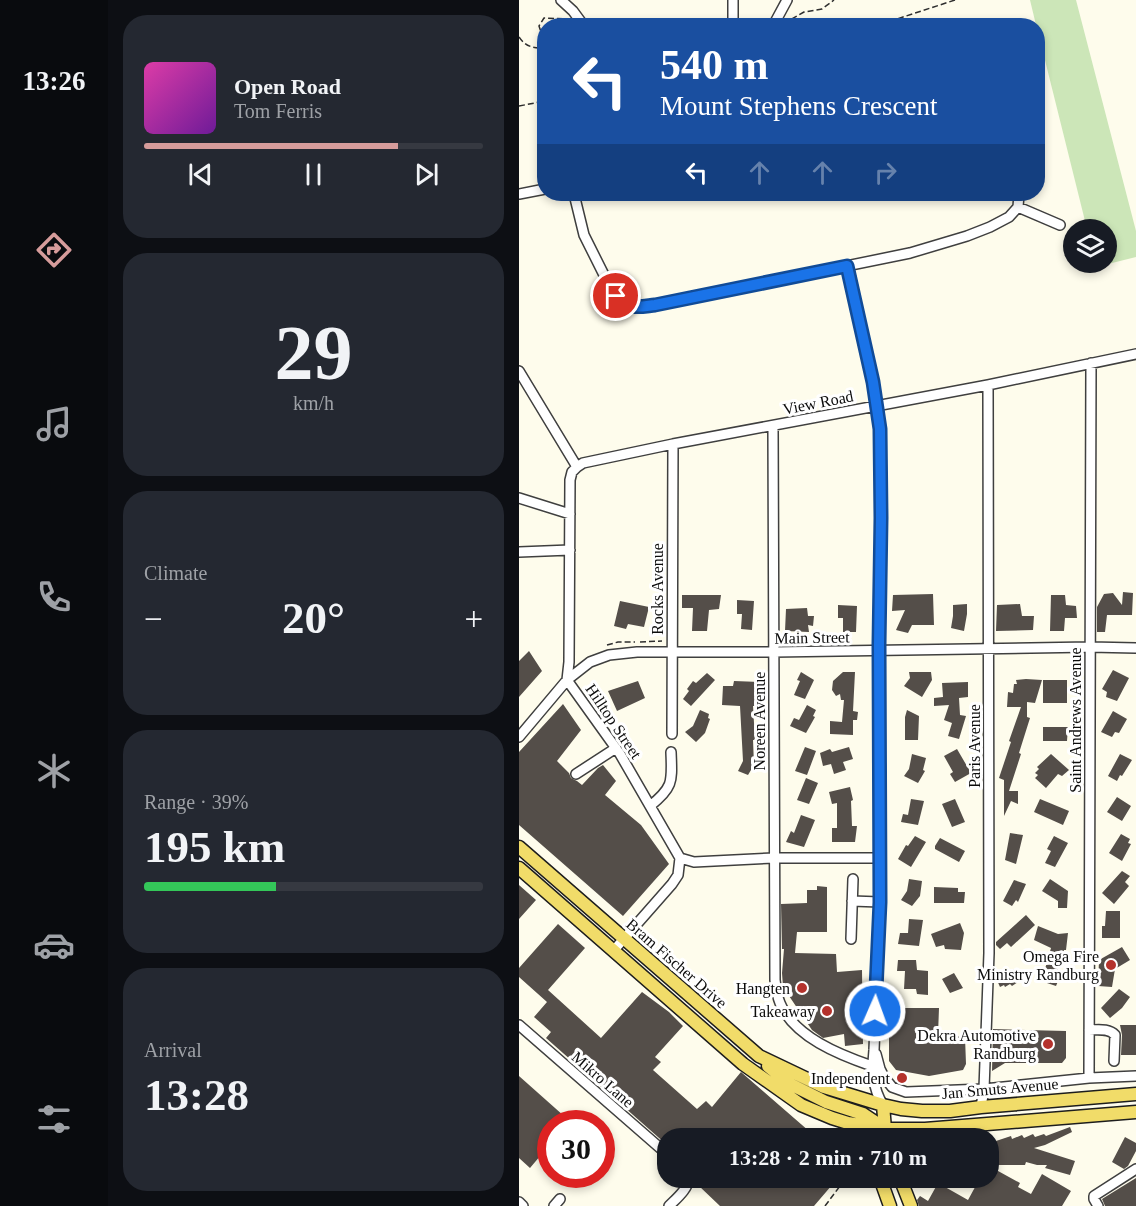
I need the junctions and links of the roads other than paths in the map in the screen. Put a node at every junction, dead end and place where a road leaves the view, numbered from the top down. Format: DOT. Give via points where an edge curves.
graph roads {
  1 [pos="561,0"];
  2 [pos="733,0"];
  3 [pos="787,0"];
  4 [pos="579,18"];
  5 [pos="733,18"];
  6 [pos="777,18"];
  7 [pos="537,191"];
  8 [pos="519,194"];
  9 [pos="576,201"];
  10 [pos="1018,201"];
  11 [pos="1018,207"];
  12 [pos="1060,225"];
  13 [pos="847,266"];
  14 [pos="1136,354"];
  15 [pos="1091,363"];
  16 [pos="519,371"];
  17 [pos="988,385"];
  18 [pos="877,406"];
  19 [pos="773,426"];
  20 [pos="673,444"];
  21 [pos="577,466"];
  22 [pos="519,498"];
  23 [pos="570,514"];
  24 [pos="570,549"];
  25 [pos="519,552"];
  26 [pos="1090,647"];
  27 [pos="1136,648"];
  28 [pos="989,649"];
  29 [pos="879,650"];
  30 [pos="672,651"];
  31 [pos="774,652"];
  32 [pos="567,680"];
  33 [pos="672,735"];
  34 [pos="519,737"];
  35 [pos="616,748"];
  36 [pos="671,752"];
  37 [pos="576,774"];
  38 [pos="650,806"];
  39 [pos="519,847"];
  40 [pos="680,858"];
  41 [pos="774,858"];
  42 [pos="879,858"];
  43 [pos="519,868"];
  44 [pos="853,879"];
  45 [pos="852,901"];
  46 [pos="880,902"];
  47 [pos="624,939"];
  48 [pos="851,939"];
  49 [pos="614,950"];
  50 [pos="519,1025"];
  51 [pos="1089,1030"];
  52 [pos="874,1050"];
  53 [pos="759,1056"];
  54 [pos="1114,1061"];
  55 [pos="872,1066"];
  56 [pos="1136,1076"];
  57 [pos="1089,1078"];
  58 [pos="873,1083"];
  59 [pos="984,1089"];
  60 [pos="1136,1094"];
  61 [pos="868,1101"];
  62 [pos="883,1105"];
  63 [pos="981,1107"];
  64 [pos="1134,1113"];
  65 [pos="868,1122"];
  66 [pos="848,1123"];
  67 [pos="854,1128"];
  68 [pos="871,1128"];
  69 [pos="878,1128"];
  70 [pos="886,1128"];
  71 [pos="938,1128"];
  72 [pos="657,1145"];
  73 [pos="1136,1169"];
  74 [pos="686,1188"];
  75 [pos="884,1188"];
  76 [pos="888,1188"];
  77 [pos="904,1188"];
  78 [pos="519,1202"];
  79 [pos="523,1206"];
  80 [pos="669,1206"];
  81 [pos="891,1206"];
  82 [pos="911,1206"];
  83 [pos="1098,1206"];
  1 -- 4 [label="street"];
  2 -- 5 [label="street"];
  3 -- 6 [label="street"];
  7 -- 8 [label="street"];
  9 -- 13 [label="street" via="584,235 612,291 634,308"];
  10 -- 11 [label="street"];
  11 -- 12 [label="street"];
  11 -- 13 [label="street" via="990,228 967,236"];
  13 -- 18 [label="street"];
  14 -- 15 [label="street, View Road"];
  15 -- 17 [label="street, View Road"];
  15 -- 26 [label="street, Saint Andrews Avenue"];
  16 -- 21 [label="street"];
  17 -- 18 [label="street, View Road"];
  17 -- 28 [label="street, Paris Avenue"];
  18 -- 19 [label="street, View Road"];
  18 -- 29 [label="street" via="881,518"];
  19 -- 20 [label="street, View Road"];
  19 -- 31 [label="street, Noreen Avenue"];
  20 -- 21 [label="street, View Road"];
  20 -- 30 [label="street, Rocks Avenue"];
  21 -- 23 [label="street, Hilltop Street" via="570,480"];
  22 -- 23 [label="street"];
  23 -- 24 [label="street, Hilltop Street"];
  24 -- 25 [label="street"];
  24 -- 32 [label="street, Hilltop Street"];
  26 -- 27 [label="street, Main Street"];
  26 -- 28 [label="street, Main Street"];
  26 -- 51 [label="street, Saint Andrews Avenue"];
  28 -- 29 [label="street, Main Street"];
  28 -- 59 [label="street, Paris Avenue" via="989,953"];
  29 -- 31 [label="street, Main Street"];
  29 -- 42 [label="street"];
  30 -- 31 [label="street, Main Street"];
  30 -- 32 [label="street, Main Street" via="609,655 589,662"];
  30 -- 33 [label="street, Rocks Avenue"];
  31 -- 41 [label="street, Noreen Avenue"];
  32 -- 34 [label="street, Main Street"];
  32 -- 35 [label="street, Hilltop Street"];
  35 -- 37 [label="street"];
  35 -- 38 [label="street, Hilltop Street"];
  36 -- 38 [label="street" via="669,788"];
  38 -- 40 [label="street, Hilltop Street"];
  39 -- 47 [label="main road, Bram Fischer Drive"];
  40 -- 41 [label="street" via="694,862"];
  40 -- 47 [label="street" via="678,875 672,884"];
  41 -- 42 [label="street"];
  41 -- 55 [label="street, Noreen Avenue" via="775,980 779,1002 800,1030 824,1046"];
  42 -- 46 [label="street"];
  43 -- 49 [label="main road, Bram Fischer Drive"];
  44 -- 45 [label="street"];
  45 -- 46 [label="street"];
  45 -- 48 [label="street"];
  46 -- 52 [label="street"];
  47 -- 49 [label="street"];
  47 -- 53 [label="main road, Bram Fischer Drive"];
  49 -- 66 [label="main road, Bram Fischer Drive" via="729,1052 783,1093 801,1105"];
  50 -- 72 [label="street, Mikro Lane"];
  51 -- 54 [label="street" via="1115,1035"];
  51 -- 57 [label="street, Saint Andrews Avenue"];
  52 -- 55 [label="street"];
  52 -- 59 [label="street" via="884,1077 892,1087 906,1092"];
  53 -- 61 [label="main road, Bram Fischer Drive" via="824,1087"];
  53 -- 65 [label="main road" via="790,1084 863,1114"];
  55 -- 58 [label="street"];
  56 -- 57 [label="street"];
  57 -- 59 [label="street"];
  58 -- 61 [label="street"];
  58 -- 62 [label="street"];
  59 -- 63 [label="street, Paris Avenue"];
  60 -- 63 [label="main road, Jan Smuts Avenue"];
  61 -- 62 [label="main road, Jan Smuts Avenue"];
  61 -- 65 [label="main road"];
  62 -- 63 [label="main road, Jan Smuts Avenue" via="922,1111"];
  62 -- 70 [label="main road"];
  64 -- 71 [label="main road, Jan Smuts Avenue"];
  65 -- 66 [label="main road, Bram Fischer Drive"];
  65 -- 68 [label="main road"];
  65 -- 69 [label="main road, Jan Smuts Avenue"];
  66 -- 67 [label="main road"];
  73 -- 83 [label="street" via="1095,1195"];
  74 -- 80 [label="street"];
  75 -- 81 [label="main road"];
  76 -- 81 [label="main road"];
  77 -- 82 [label="main road"];
  78 -- 79 [label="street"];
}
